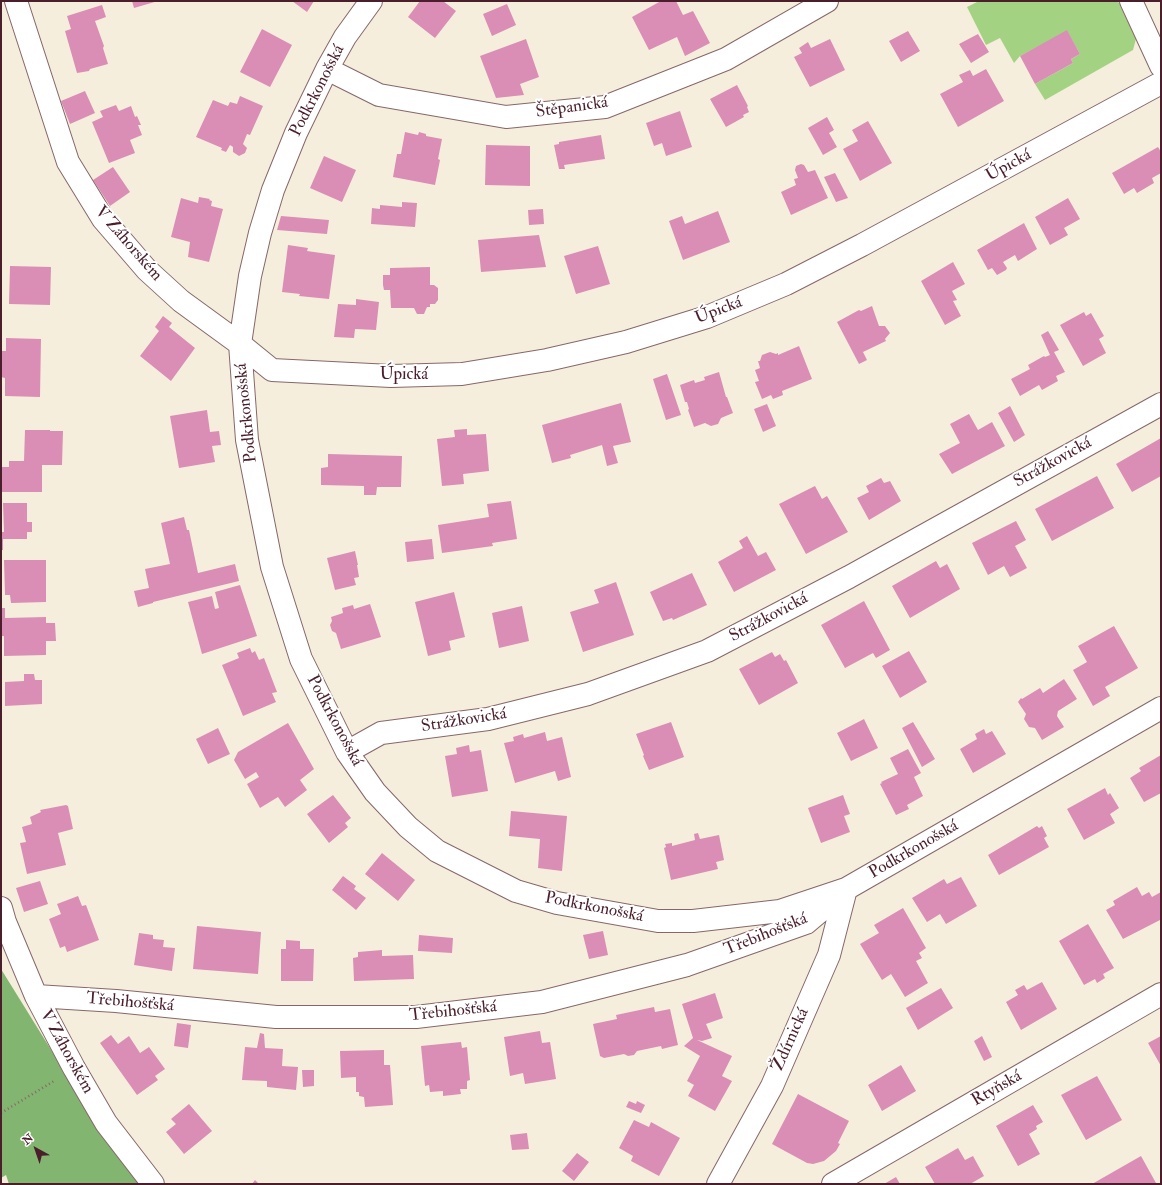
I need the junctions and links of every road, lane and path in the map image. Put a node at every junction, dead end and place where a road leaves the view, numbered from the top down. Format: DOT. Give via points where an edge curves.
graph roads {
  1 [pos="16,1"];
  2 [pos="371,1"];
  3 [pos="827,1"];
  4 [pos="1131,1"];
  5 [pos="1161,66"];
  6 [pos="326,69"];
  7 [pos="1161,83"];
  8 [pos="240,344"];
  9 [pos="1161,404"];
  10 [pos="1161,708"];
  11 [pos="347,752"];
  12 [pos="846,889"];
  13 [pos="1,908"];
  14 [pos="1161,994"];
  15 [pos="36,996"];
  16 [pos="74,1068"];
  17 [pos="1,1113"];
  18 [pos="153,1184"];
  19 [pos="718,1184"];
  20 [pos="833,1184"];
  1 -- 8 [label="street, V Záhorském" via="68,162 102,219 147,270 181,301"];
  2 -- 6 [label="street, Podkrkonošská"];
  3 -- 6 [label="street, Štěpanická" via="726,59 604,107 506,117 379,95"];
  4 -- 5 [label="street"];
  6 -- 8 [label="street, Podkrkonošská" via="273,190 250,276"];
  7 -- 8 [label="street, Úpická" via="786,284 707,317 626,342 547,360 462,374 391,376 272,370"];
  8 -- 11 [label="street, Podkrkonošská" via="247,440 272,567 301,659"];
  9 -- 11 [label="street, Strážkovická" via="848,577 707,651 588,694 496,717 381,733"];
  10 -- 12 [label="street, Podkrkonošská"];
  11 -- 12 [label="street, Podkrkonošská" via="375,792 408,827 437,851 516,891 557,903 658,921 693,921 780,911"];
  12 -- 15 [label="street, Třebihošťská" via="806,923 687,965 542,1002 416,1017 276,1017"];
  12 -- 19 [label="street, Ždírnická" via="829,955 772,1086"];
  13 -- 15 [label="street, V Záhorském"];
  14 -- 20 [label="street, Rtyňská"];
  15 -- 16 [label="street, V Záhorském"];
  16 -- 17 [label="path"];
  16 -- 18 [label="street, V Záhorském" via="106,1123"];
}
